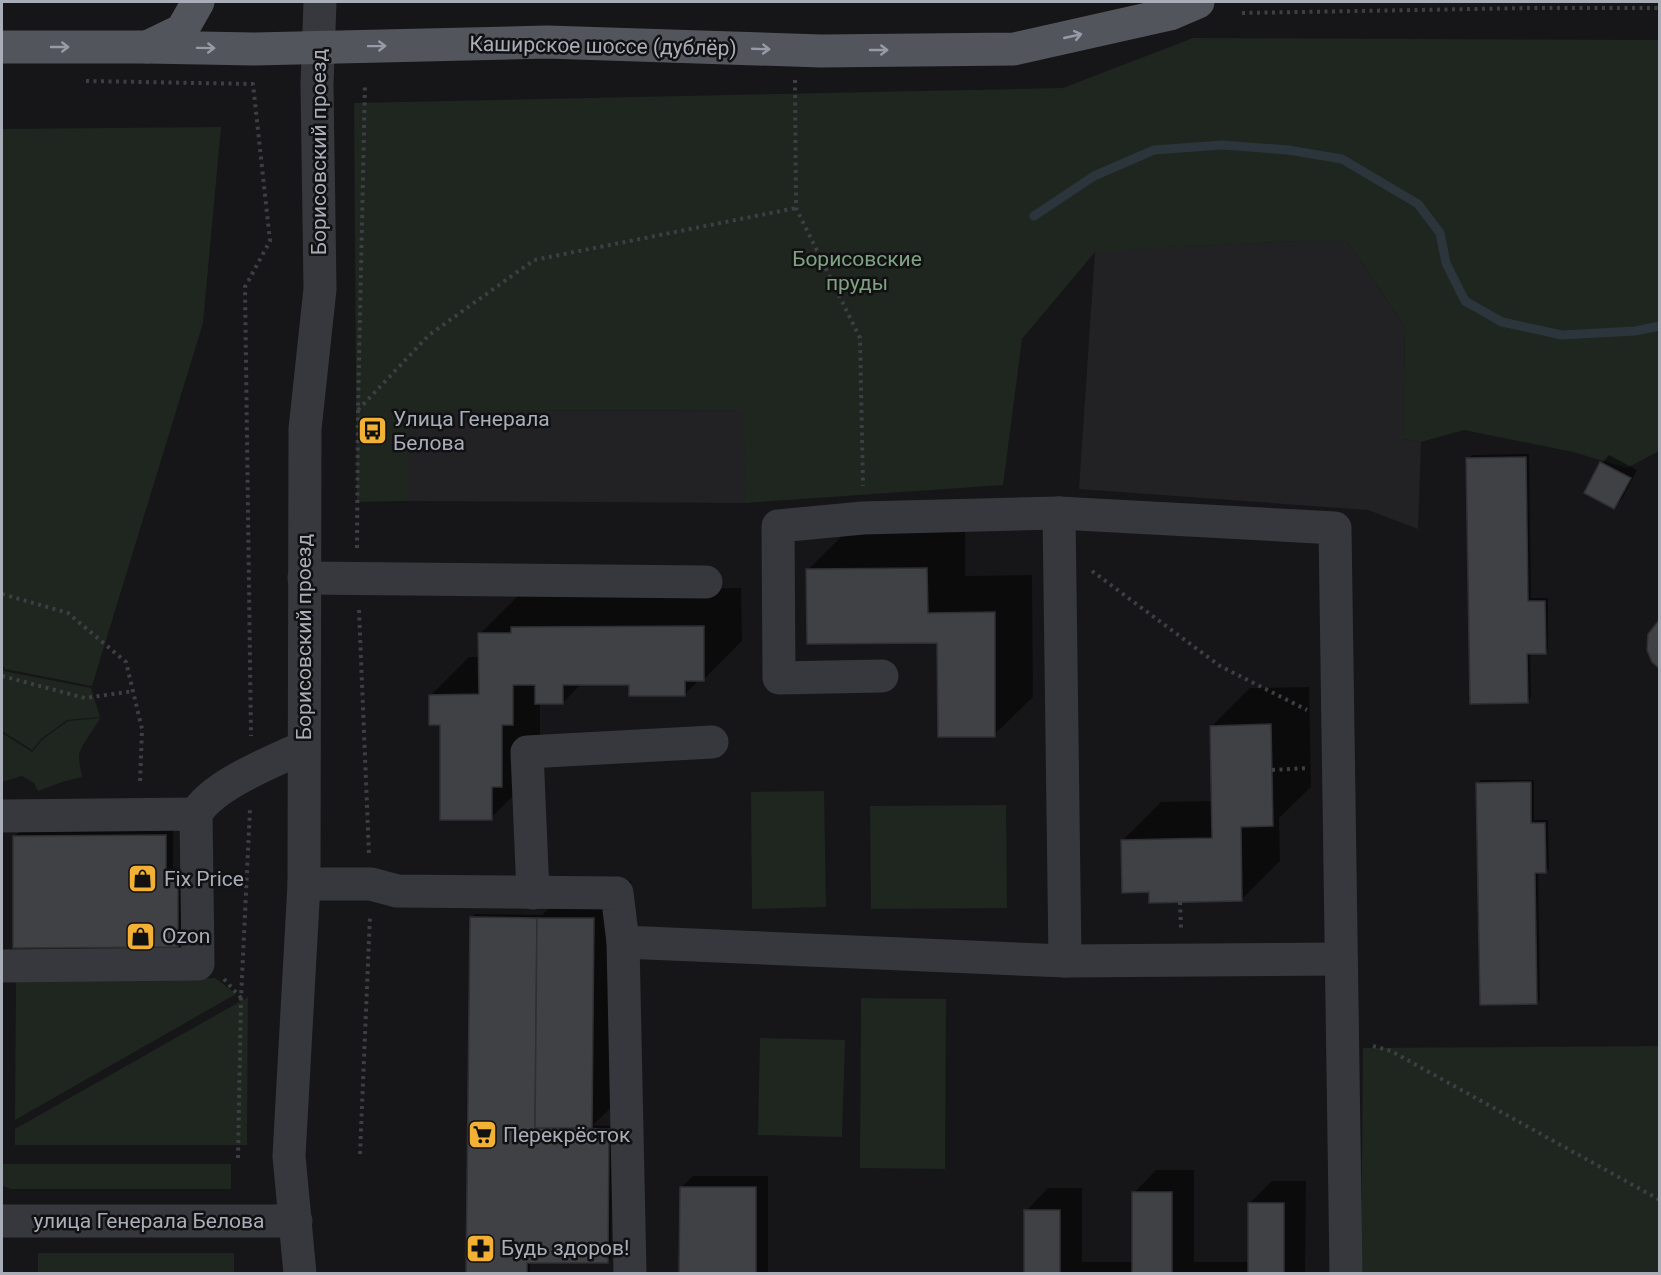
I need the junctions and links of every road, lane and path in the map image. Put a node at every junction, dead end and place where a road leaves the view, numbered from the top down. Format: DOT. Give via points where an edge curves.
graph roads {
  1 [pos="198,2"];
  2 [pos="320,2"];
  3 [pos="1197,2"];
  4 [pos="1659,8"];
  5 [pos="1242,13"];
  6 [pos="147,46"];
  7 [pos="2,47"];
  8 [pos="318,47"];
  9 [pos="795,76"];
  10 [pos="82,81"];
  11 [pos="365,84"];
  12 [pos="796,208"];
  13 [pos="358,410"];
  14 [pos="1059,513"];
  15 [pos="863,518"];
  16 [pos="1060,548"];
  17 [pos="304,578"];
  18 [pos="357,579"];
  19 [pos="706,582"];
  20 [pos="2,594"];
  21 [pos="2,676"];
  22 [pos="882,676"];
  23 [pos="134,692"];
  24 [pos="1337,725"];
  25 [pos="712,742"];
  26 [pos="304,747"];
  27 [pos="251,772"];
  28 [pos="140,814"];
  29 [pos="196,814"];
  30 [pos="2,816"];
  31 [pos="304,884"];
  32 [pos="371,884"];
  33 [pos="533,893"];
  34 [pos="623,942"];
  35 [pos="1341,959"];
  36 [pos="1065,961"];
  37 [pos="2,966"];
  38 [pos="1344,1037"];
  39 [pos="360,1154"];
  40 [pos="238,1158"];
  41 [pos="1659,1200"];
  42 [pos="2,1221"];
  43 [pos="296,1221"];
  44 [pos="300,1274"];
  45 [pos="630,1274"];
  46 [pos="1346,1274"];
  1 -- 6 [label="main road" via="182,30"];
  2 -- 8 [label="street, Борисовский проезд"];
  8 -- 3 [label="main road, Каширское шоссе (дублёр), one-way" via="547,42 821,51 1014,49 1170,14"];
  4 -- 5 [label="path"];
  7 -- 6 [label="main road, Каширское шоссе (дублёр), one-way"];
  6 -- 8 [label="main road, Каширское шоссе (дублёр), one-way"];
  8 -- 17 [label="street, Борисовский проезд" via="320,289 305,429"];
  9 -- 12 [label="path"];
  10 -- 27 [label="path" via="254,84 270,241 245,287"];
  11 -- 13 [label="path"];
  12 -- 13 [label="path" via="534,260 429,334"];
  12 -- 15 [label="path" via="860,338"];
  13 -- 18 [label="path"];
  14 -- 15 [label="street"];
  14 -- 16 [label="street"];
  14 -- 24 [label="street" via="1335,528"];
  15 -- 22 [label="street" via="778,526 779,678"];
  16 -- 24 [label="path" via="1220,666"];
  16 -- 36 [label="street"];
  17 -- 18 [label="street"];
  17 -- 26 [label="street, Борисовский проезд"];
  18 -- 19 [label="street"];
  18 -- 32 [label="path"];
  20 -- 23 [label="path" via="68,613 126,662"];
  21 -- 23 [label="path" via="85,698"];
  23 -- 28 [label="path" via="142,729"];
  24 -- 35 [label="street"];
  25 -- 33 [label="street" via="527,752"];
  26 -- 27 [label="street"];
  26 -- 31 [label="street, Борисовский проезд"];
  27 -- 29 [label="street" via="210,796"];
  27 -- 40 [label="path"];
  28 -- 29 [label="street"];
  28 -- 30 [label="street"];
  29 -- 37 [label="street" via="198,964"];
  31 -- 32 [label="street"];
  31 -- 43 [label="street, Борисовский проезд" via="289,1156"];
  32 -- 33 [label="street" via="397,891"];
  32 -- 39 [label="path"];
  33 -- 34 [label="street" via="617,893"];
  34 -- 36 [label="street"];
  34 -- 45 [label="street"];
  35 -- 36 [label="street"];
  35 -- 38 [label="street"];
  38 -- 41 [label="path" via="1391,1051"];
  38 -- 46 [label="street"];
  42 -- 43 [label="street, улица Генерала Белова"];
  43 -- 44 [label="street, Борисовский проезд"];
}
